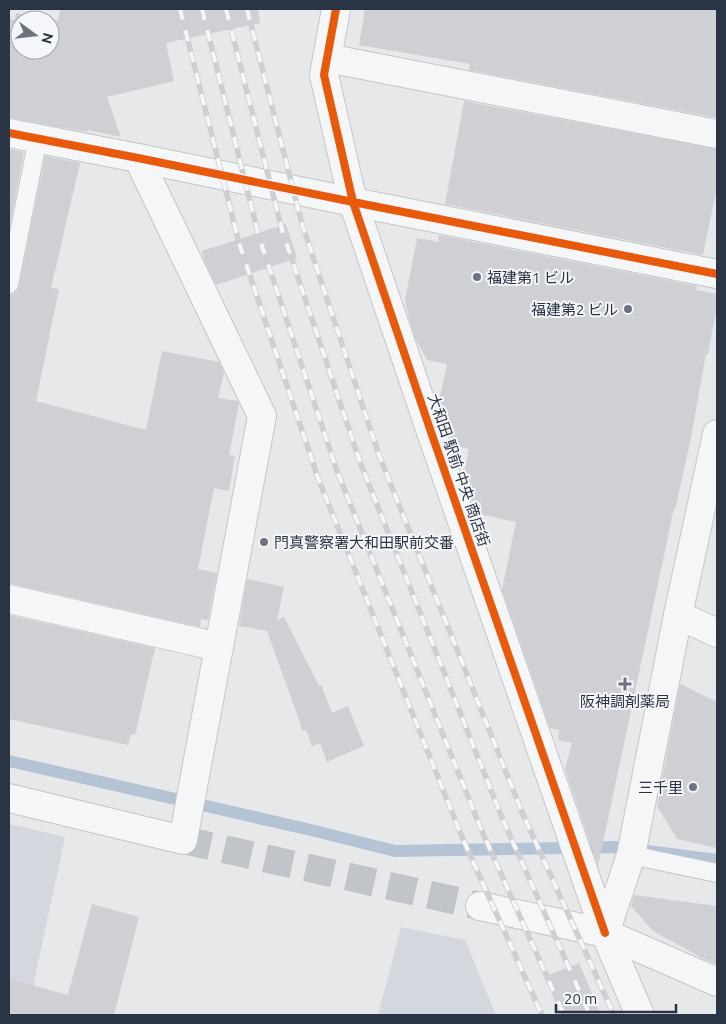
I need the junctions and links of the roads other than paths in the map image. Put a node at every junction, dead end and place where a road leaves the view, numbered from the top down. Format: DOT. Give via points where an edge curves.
graph roads {
  1 [pos="336,9"];
  2 [pos="327,58"];
  3 [pos="9,133"];
  4 [pos="717,134"];
  5 [pos="38,138"];
  6 [pos="138,158"];
  7 [pos="353,202"];
  8 [pos="717,274"];
  9 [pos="9,284"];
  10 [pos="717,434"];
  11 [pos="712,480"];
  12 [pos="9,599"];
  13 [pos="678,615"];
  14 [pos="717,633"];
  15 [pos="219,647"];
  16 [pos="9,798"];
  17 [pos="631,855"];
  18 [pos="717,873"];
  19 [pos="480,906"];
  20 [pos="605,933"];
  21 [pos="717,982"];
  22 [pos="640,1015"];
  1 -- 2 [label="street, 大和田 駅前 中央 商店街"];
  2 -- 4 [label="street"];
  2 -- 7 [label="street, 大和田 駅前 中央 商店街" via="324,75"];
  3 -- 5 [label="street"];
  5 -- 6 [label="street"];
  5 -- 9 [label="lane"];
  6 -- 7 [label="street"];
  6 -- 15 [label="street" via="262,416"];
  7 -- 8 [label="street"];
  7 -- 20 [label="street, 大和田 駅前 中央 商店街"];
  10 -- 11 [label="street"];
  11 -- 13 [label="street"];
  12 -- 15 [label="street"];
  13 -- 14 [label="street"];
  13 -- 17 [label="street"];
  15 -- 16 [label="street" via="183,840"];
  17 -- 18 [label="lane"];
  17 -- 20 [label="street"];
  19 -- 20 [label="street"];
  20 -- 21 [label="street"];
  20 -- 22 [label="street, 大和田 駅前 中央 商店街"];
}
